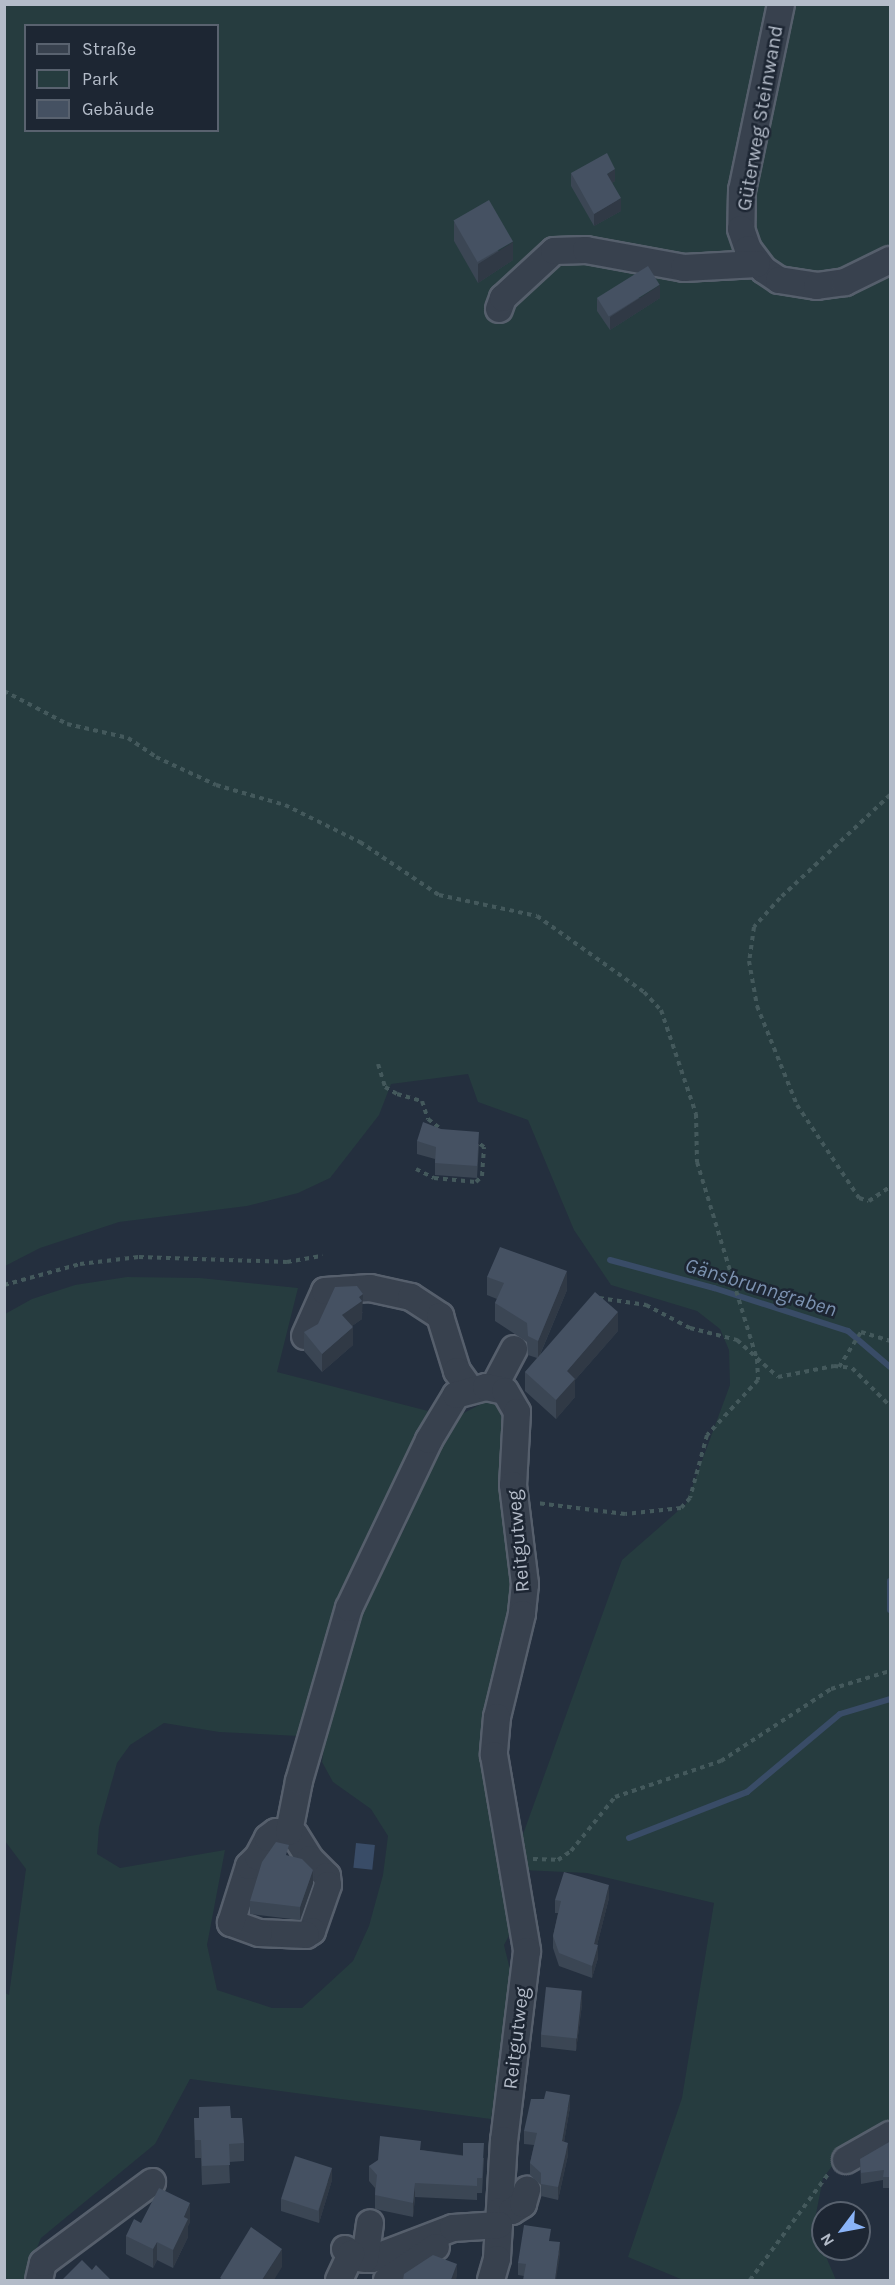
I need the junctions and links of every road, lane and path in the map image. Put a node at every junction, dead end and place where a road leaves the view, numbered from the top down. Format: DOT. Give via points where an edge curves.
graph roads {
  1 [pos="781,4"];
  2 [pos="891,260"];
  3 [pos="757,264"];
  4 [pos="499,309"];
  5 [pos="4,691"];
  6 [pos="891,795"];
  7 [pos="378,1064"];
  8 [pos="452,1136"];
  9 [pos="466,1140"];
  10 [pos="416,1169"];
  11 [pos="891,1187"];
  12 [pos="322,1256"];
  13 [pos="4,1285"];
  14 [pos="596,1298"];
  15 [pos="304,1336"];
  16 [pos="891,1341"];
  17 [pos="514,1349"];
  18 [pos="757,1359"];
  19 [pos="839,1367"];
  20 [pos="482,1388"];
  21 [pos="891,1406"];
  22 [pos="514,1502"];
  23 [pos="891,1671"];
  24 [pos="289,1832"];
  25 [pos="512,1864"];
  26 [pos="891,2135"];
  27 [pos="846,2160"];
  28 [pos="152,2182"];
  29 [pos="527,2190"];
  30 [pos="500,2218"];
  31 [pos="370,2223"];
  32 [pos="448,2229"];
  33 [pos="354,2254"];
  34 [pos="39,2280"];
  35 [pos="339,2280"];
  36 [pos="387,2280"];
  37 [pos="491,2280"];
  38 [pos="750,2280"];
  1 -- 3 [label="street, Güterweg Steinwand" via="742,190 741,229"];
  2 -- 3 [label="street" via="845,282 818,286 779,280"];
  3 -- 4 [label="street" via="684,268 586,250 554,251 503,298"];
  5 -- 18 [label="path" via="67,724 128,738 156,757 216,785 285,805 360,842 439,895 537,916 644,992 666,1020 694,1105 697,1162"];
  6 -- 11 [label="path" via="754,927 749,961 751,985 790,1093 859,1198 869,1201"];
  7 -- 8 [label="path" via="382,1082 389,1091 422,1101 432,1124"];
  9 -- 10 [label="path" via="477,1141 484,1147 482,1176 476,1182 434,1178"];
  12 -- 13 [label="path" via="287,1262 129,1258 80,1264"];
  14 -- 18 [label="path" via="608,1296 646,1305 690,1328 737,1340"];
  15 -- 20 [label="street, Reitgutweg" via="325,1291 370,1288 400,1294 424,1303 440,1316 457,1371"];
  16 -- 19 [label="path" via="861,1332"];
  17 -- 20 [label="street"];
  18 -- 19 [label="path" via="778,1377"];
  18 -- 22 [label="path" via="758,1380 707,1435 690,1498 681,1508 626,1515"];
  19 -- 21 [label="path" via="852,1368"];
  20 -- 22 [label="street, Reitgutweg" via="508,1393 517,1412"];
  20 -- 24 [label="street" via="453,1398 349,1608 299,1781"];
  22 -- 25 [label="street, Reitgutweg" via="524,1593 494,1743 496,1785"];
  23 -- 25 [label="path" via="831,1689 721,1761 615,1797 572,1851 558,1860 528,1859"];
  25 -- 30 [label="street, Reitgutweg" via="526,1951 506,2115"];
  26 -- 27 [label="street"];
  27 -- 38 [label="path" via="823,2178"];
  28 -- 34 [label="street" via="42,2263"];
  29 -- 30 [label="street" via="523,2204"];
  30 -- 32 [label="street"];
  30 -- 37 [label="street, Reitgutweg"];
  31 -- 33 [label="street"];
  32 -- 33 [label="street" via="379,2257"];
  32 -- 36 [label="street" via="437,2247"];
  33 -- 35 [label="street"];
}
